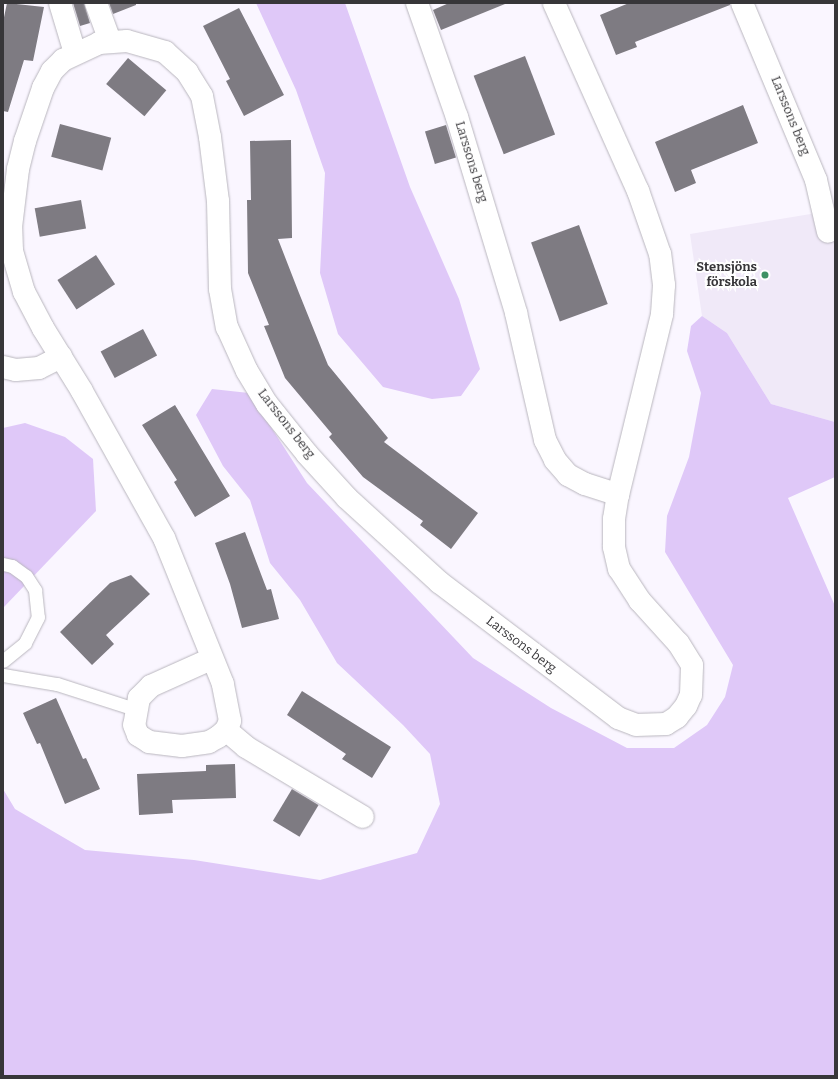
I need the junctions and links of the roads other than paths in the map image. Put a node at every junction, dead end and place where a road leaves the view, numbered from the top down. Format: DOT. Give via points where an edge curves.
graph roads {
  1 [pos="60,3"];
  2 [pos="96,3"];
  3 [pos="417,3"];
  4 [pos="555,3"];
  5 [pos="742,3"];
  6 [pos="110,41"];
  7 [pos="75,53"];
  8 [pos="828,232"];
  9 [pos="61,357"];
  10 [pos="3,367"];
  11 [pos="618,495"];
  12 [pos="3,564"];
  13 [pos="211,659"];
  14 [pos="3,661"];
  15 [pos="3,675"];
  16 [pos="135,709"];
  17 [pos="226,730"];
  18 [pos="363,817"];
  1 -- 7 [label="street"];
  2 -- 6 [label="street"];
  3 -- 11 [label="street, Larssons berg" via="457,117 516,313 545,440 555,460 568,475 585,484"];
  4 -- 11 [label="street, Larssons berg" via="654,232 663,277 662,314"];
  5 -- 8 [label="street, Larssons berg" via="816,180"];
  6 -- 7 [label="street, Larssons berg"];
  6 -- 11 [label="street, Larssons berg" via="128,41 165,52 187,72 202,96 218,201 220,290 227,327 247,372 267,404 307,454 347,498 439,582 618,718 636,725 666,724 677,717 691,695 692,665 678,643 640,601 619,569 614,547 614,519"];
  7 -- 9 [label="street, Larssons berg" via="52,71 35,110 18,169 11,227 12,251 22,286"];
  9 -- 10 [label="street" via="39,368 16,370"];
  9 -- 13 [label="street, Larssons berg" via="164,538"];
  12 -- 14 [label="lane" via="12,566 26,576 35,590 38,617 25,643"];
  13 -- 16 [label="street" via="151,686 139,698"];
  13 -- 17 [label="street, Larssons berg" via="223,684 229,712 230,721"];
  15 -- 16 [label="lane" via="57,684"];
  16 -- 17 [label="street" via="134,724 138,735 149,742 182,746 209,742"];
  17 -- 18 [label="street" via="246,746"];
}
